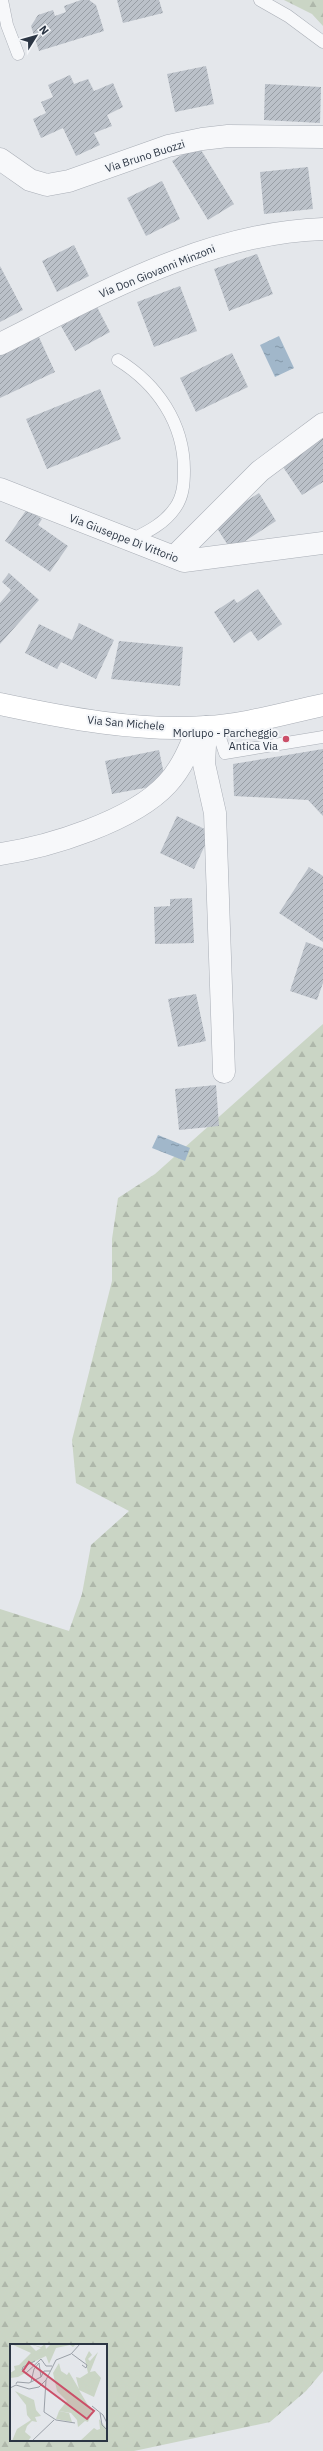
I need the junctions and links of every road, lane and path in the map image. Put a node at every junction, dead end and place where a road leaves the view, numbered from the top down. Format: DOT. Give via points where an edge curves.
graph roads {
  1 [pos="2,0"];
  2 [pos="260,0"];
  3 [pos="323,42"];
  4 [pos="18,54"];
  5 [pos="323,138"];
  6 [pos="0,159"];
  7 [pos="323,229"];
  8 [pos="0,344"];
  9 [pos="118,360"];
  10 [pos="323,424"];
  11 [pos="0,489"];
  12 [pos="131,540"];
  13 [pos="323,543"];
  14 [pos="174,557"];
  15 [pos="0,704"];
  16 [pos="323,706"];
  17 [pos="207,727"];
  18 [pos="323,737"];
  19 [pos="0,854"];
  20 [pos="224,1072"];
  1 -- 4 [label="lane" via="7,25"];
  2 -- 3 [label="lane" via="288,16"];
  5 -- 6 [label="street, Via Bruno Buozzi" via="228,136 202,139 168,146 69,181 47,185 30,180"];
  7 -- 8 [label="street, Via Don Giovanni Minzoni" via="268,234 221,245 113,289"];
  9 -- 12 [label="lane" via="142,377 163,402 178,431 184,459 182,491 175,509 156,526"];
  10 -- 14 [label="street" via="255,476"];
  11 -- 12 [label="street, Via Giuseppe Di Vittorio"];
  12 -- 14 [label="street, Via Giuseppe Di Vittorio"];
  13 -- 14 [label="street, Via Giuseppe Di Vittorio" via="184,561"];
  15 -- 17 [label="main road, Via San Michele" via="90,721"];
  16 -- 17 [label="main road, Via San Michele"];
  17 -- 18 [label="lane" via="225,753"];
  17 -- 19 [label="street" via="176,773 161,790 140,805 74,836 43,846"];
  17 -- 20 [label="street" via="204,764 215,813"];
}
